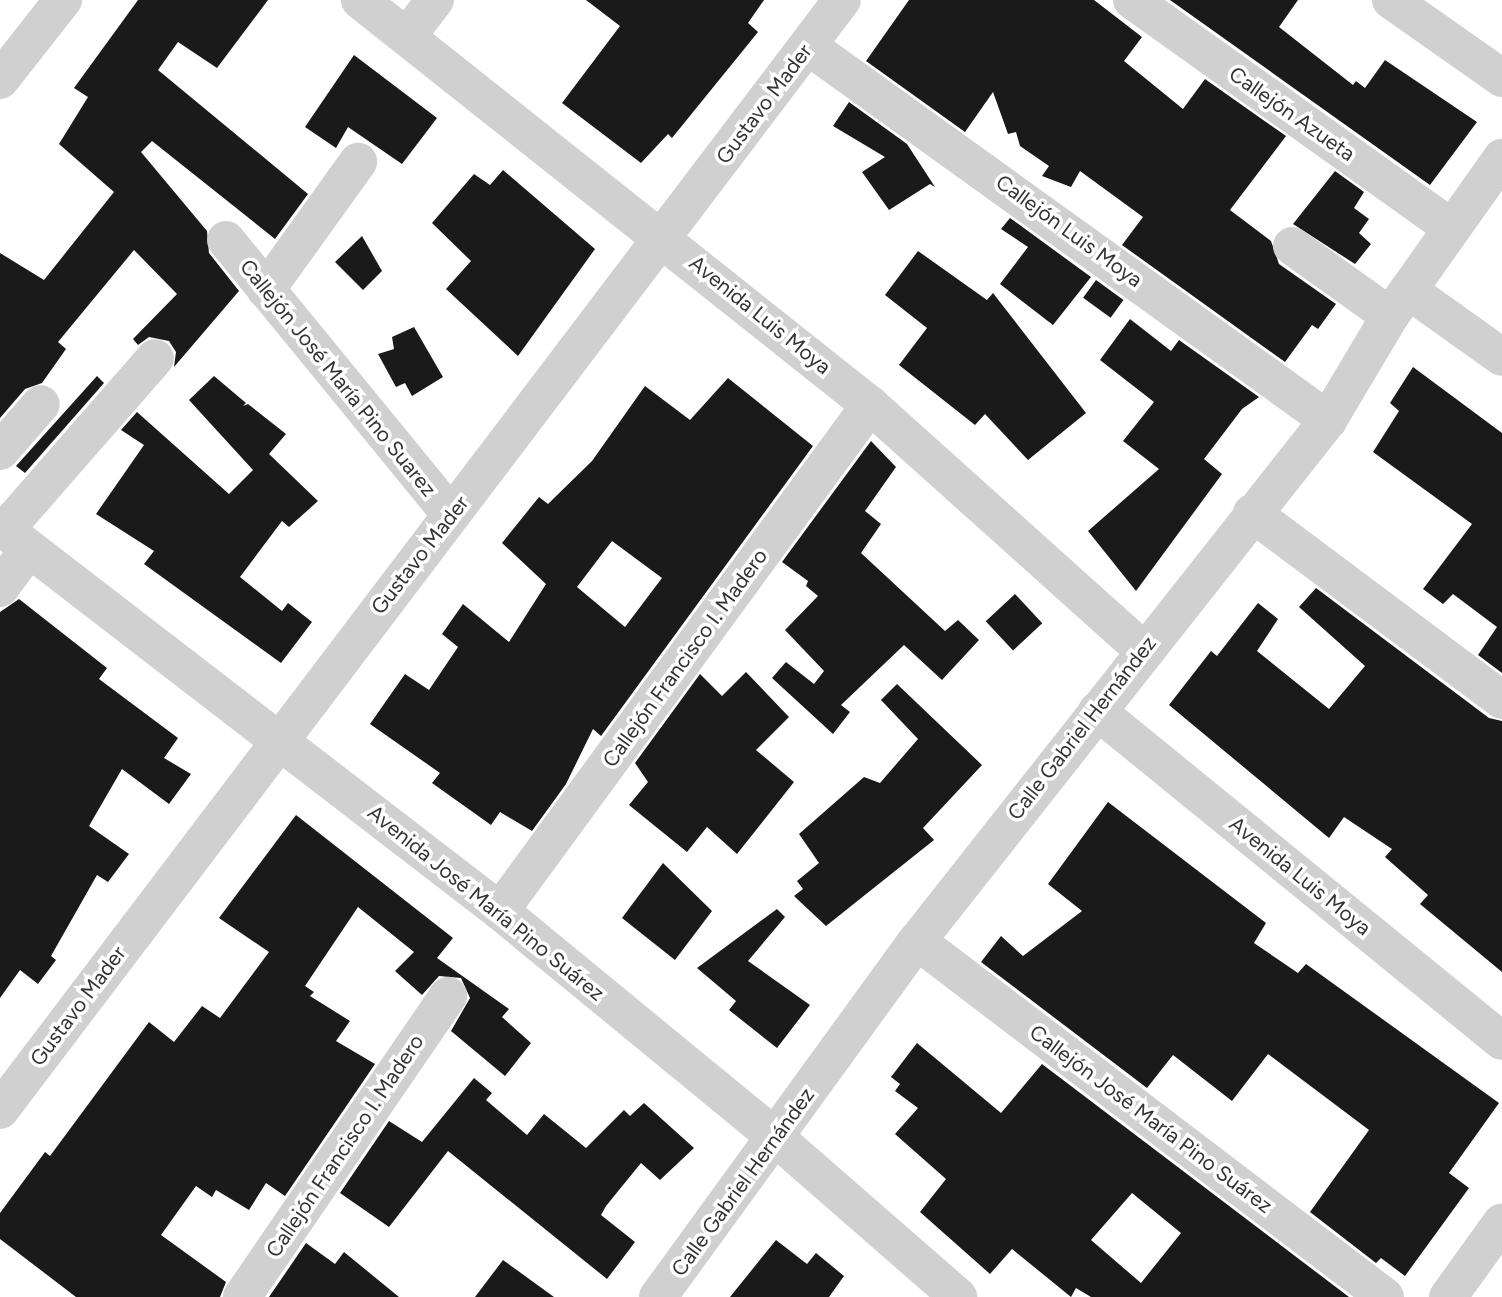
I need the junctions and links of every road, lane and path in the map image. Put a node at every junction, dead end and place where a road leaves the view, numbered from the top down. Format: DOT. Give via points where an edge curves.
graph roads {
  1 [pos="64,0"];
  2 [pos="360,0"];
  3 [pos="435,0"];
  4 [pos="842,0"];
  5 [pos="1132,0"];
  6 [pos="1391,0"];
  7 [pos="408,35"];
  8 [pos="808,46"];
  9 [pos="1502,78"];
  10 [pos="0,80"];
  11 [pos="1502,158"];
  12 [pos="358,163"];
  13 [pos="1452,228"];
  14 [pos="664,236"];
  15 [pos="226,240"];
  16 [pos="1292,246"];
  17 [pos="266,290"];
  18 [pos="1399,303"];
  19 [pos="1502,357"];
  20 [pos="155,358"];
  21 [pos="41,404"];
  22 [pos="870,405"];
  23 [pos="1328,420"];
  24 [pos="0,451"];
  25 [pos="1252,513"];
  26 [pos="451,516"];
  27 [pos="11,535"];
  28 [pos="0,587"];
  29 [pos="1143,650"];
  30 [pos="1502,700"];
  31 [pos="1097,711"];
  32 [pos="278,739"];
  33 [pos="499,911"];
  34 [pos="917,940"];
  35 [pos="448,996"];
  36 [pos="1502,1041"];
  37 [pos="0,1110"];
  38 [pos="776,1139"];
  39 [pos="1502,1222"];
  40 [pos="242,1297"];
  41 [pos="659,1297"];
  42 [pos="958,1297"];
  43 [pos="1384,1297"];
  44 [pos="1448,1297"];
  1 -- 10 [label="street"];
  2 -- 7 [label="street, Avenida Luis Moya"];
  3 -- 7 [label="street"];
  4 -- 8 [label="street, Gustavo Mader"];
  5 -- 13 [label="street, Callejón Azueta"];
  6 -- 9 [label="street"];
  7 -- 14 [label="street, Avenida Luis Moya"];
  8 -- 14 [label="street, Gustavo Mader"];
  8 -- 23 [label="street, Callejón Luis Moya"];
  11 -- 13 [label="street, Calle Gabriel Hernández"];
  12 -- 17 [label="street"];
  13 -- 18 [label="street, Calle Gabriel Hernández"];
  14 -- 22 [label="street, Avenida Luis Moya"];
  14 -- 26 [label="street, Gustavo Mader"];
  15 -- 17 [label="street, Callejón José María Pino Suarez"];
  16 -- 18 [label="street"];
  17 -- 26 [label="street, Callejón José María Pino Suarez"];
  18 -- 19 [label="street"];
  18 -- 23 [label="street, Calle Gabriel Hernández"];
  20 -- 27 [label="street"];
  21 -- 24 [label="street"];
  22 -- 29 [label="street, Avenida Luis Moya"];
  22 -- 33 [label="street, Callejón Francisco I. Madero"];
  23 -- 25 [label="street, Calle Gabriel Hernández"];
  25 -- 29 [label="street, Calle Gabriel Hernández"];
  25 -- 30 [label="street"];
  26 -- 32 [label="street, Gustavo Mader"];
  27 -- 28 [label="street"];
  27 -- 32 [label="street, Avenida José María Pino Suárez"];
  29 -- 31 [label="street, Calle Gabriel Hernández"];
  31 -- 34 [label="street, Calle Gabriel Hernández"];
  31 -- 36 [label="street, Avenida Luis Moya"];
  32 -- 33 [label="street, Avenida José María Pino Suárez"];
  32 -- 37 [label="street, Gustavo Mader"];
  33 -- 38 [label="street, Avenida José María Pino Suárez"];
  34 -- 38 [label="street, Calle Gabriel Hernández"];
  34 -- 43 [label="street, Callejón José María Pino Suárez"];
  35 -- 40 [label="street, Callejón Francisco I. Madero"];
  38 -- 41 [label="street, Calle Gabriel Hernández"];
  38 -- 42 [label="street, Avenida José María Pino Suárez"];
  39 -- 44 [label="street"];
}
